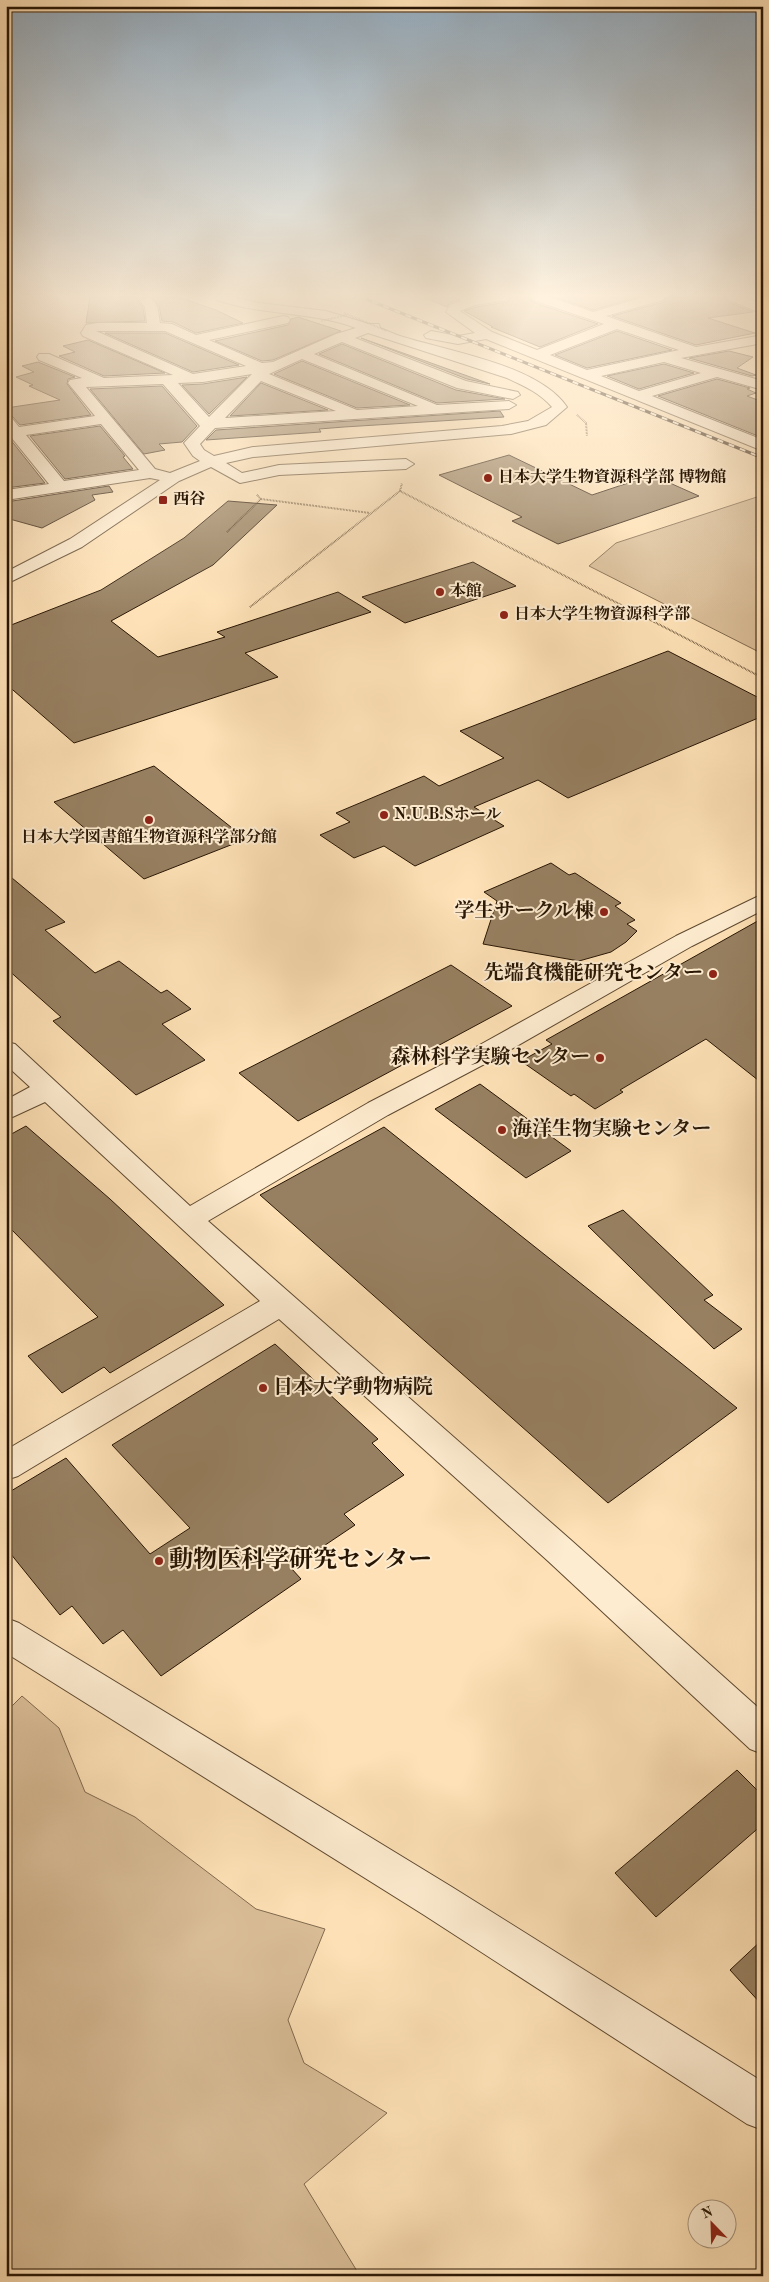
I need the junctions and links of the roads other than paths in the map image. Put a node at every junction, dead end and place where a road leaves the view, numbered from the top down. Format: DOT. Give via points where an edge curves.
graph roads {
  1 [pos="92,403"];
  2 [pos="189,403"];
  3 [pos="231,403"];
  4 [pos="334,403"];
  5 [pos="423,403"];
  6 [pos="481,403"];
  7 [pos="558,403"];
  8 [pos="656,403"];
  9 [pos="437,409"];
  10 [pos="356,414"];
  11 [pos="105,419"];
  12 [pos="209,425"];
  13 [pos="11,426"];
  14 [pos="388,428"];
  15 [pos="763,446"];
  16 [pos="213,461"];
  17 [pos="406,464"];
  18 [pos="150,473"];
  19 [pos="173,478"];
  20 [pos="60,487"];
  21 [pos="6,494"];
  22 [pos="6,563"];
  23 [pos="28,569"];
  24 [pos="6,579"];
  25 [pos="763,902"];
  26 [pos="6,1050"];
  27 [pos="48,1089"];
  28 [pos="6,1111"];
  29 [pos="188,1220"];
  30 [pos="281,1303"];
  31 [pos="6,1467"];
  32 [pos="6,1634"];
  33 [pos="763,1736"];
  34 [pos="763,2108"];
  1 -- 11 [label="street"];
  2 -- 12 [label="street"];
  3 -- 12 [label="street"];
  4 -- 10 [label="street"];
  5 -- 9 [label="street"];
  6 -- 9 [label="street"];
  7 -- 16 [label="street" via="560,407 548,419 502,431 254,452"];
  8 -- 15 [label="street"];
  9 -- 10 [label="street"];
  10 -- 12 [label="street"];
  10 -- 14 [label="street"];
  11 -- 13 [label="street"];
  11 -- 18 [label="street"];
  12 -- 16 [label="street" via="192,443 198,453"];
  13 -- 20 [label="street"];
  16 -- 17 [label="street" via="240,478 279,470"];
  16 -- 19 [label="street"];
  18 -- 19 [label="street"];
  18 -- 20 [label="street"];
  19 -- 23 [label="street" via="76,543"];
  20 -- 21 [label="street"];
  22 -- 23 [label="street"];
  23 -- 24 [label="street"];
  25 -- 29 [label="street" via="684,941 485,1054 378,1109"];
  26 -- 27 [label="street"];
  27 -- 28 [label="street"];
  27 -- 29 [label="street"];
  29 -- 30 [label="street"];
  30 -- 31 [label="street"];
  30 -- 33 [label="street"];
  32 -- 34 [label="street" via="430,1896"];
}
